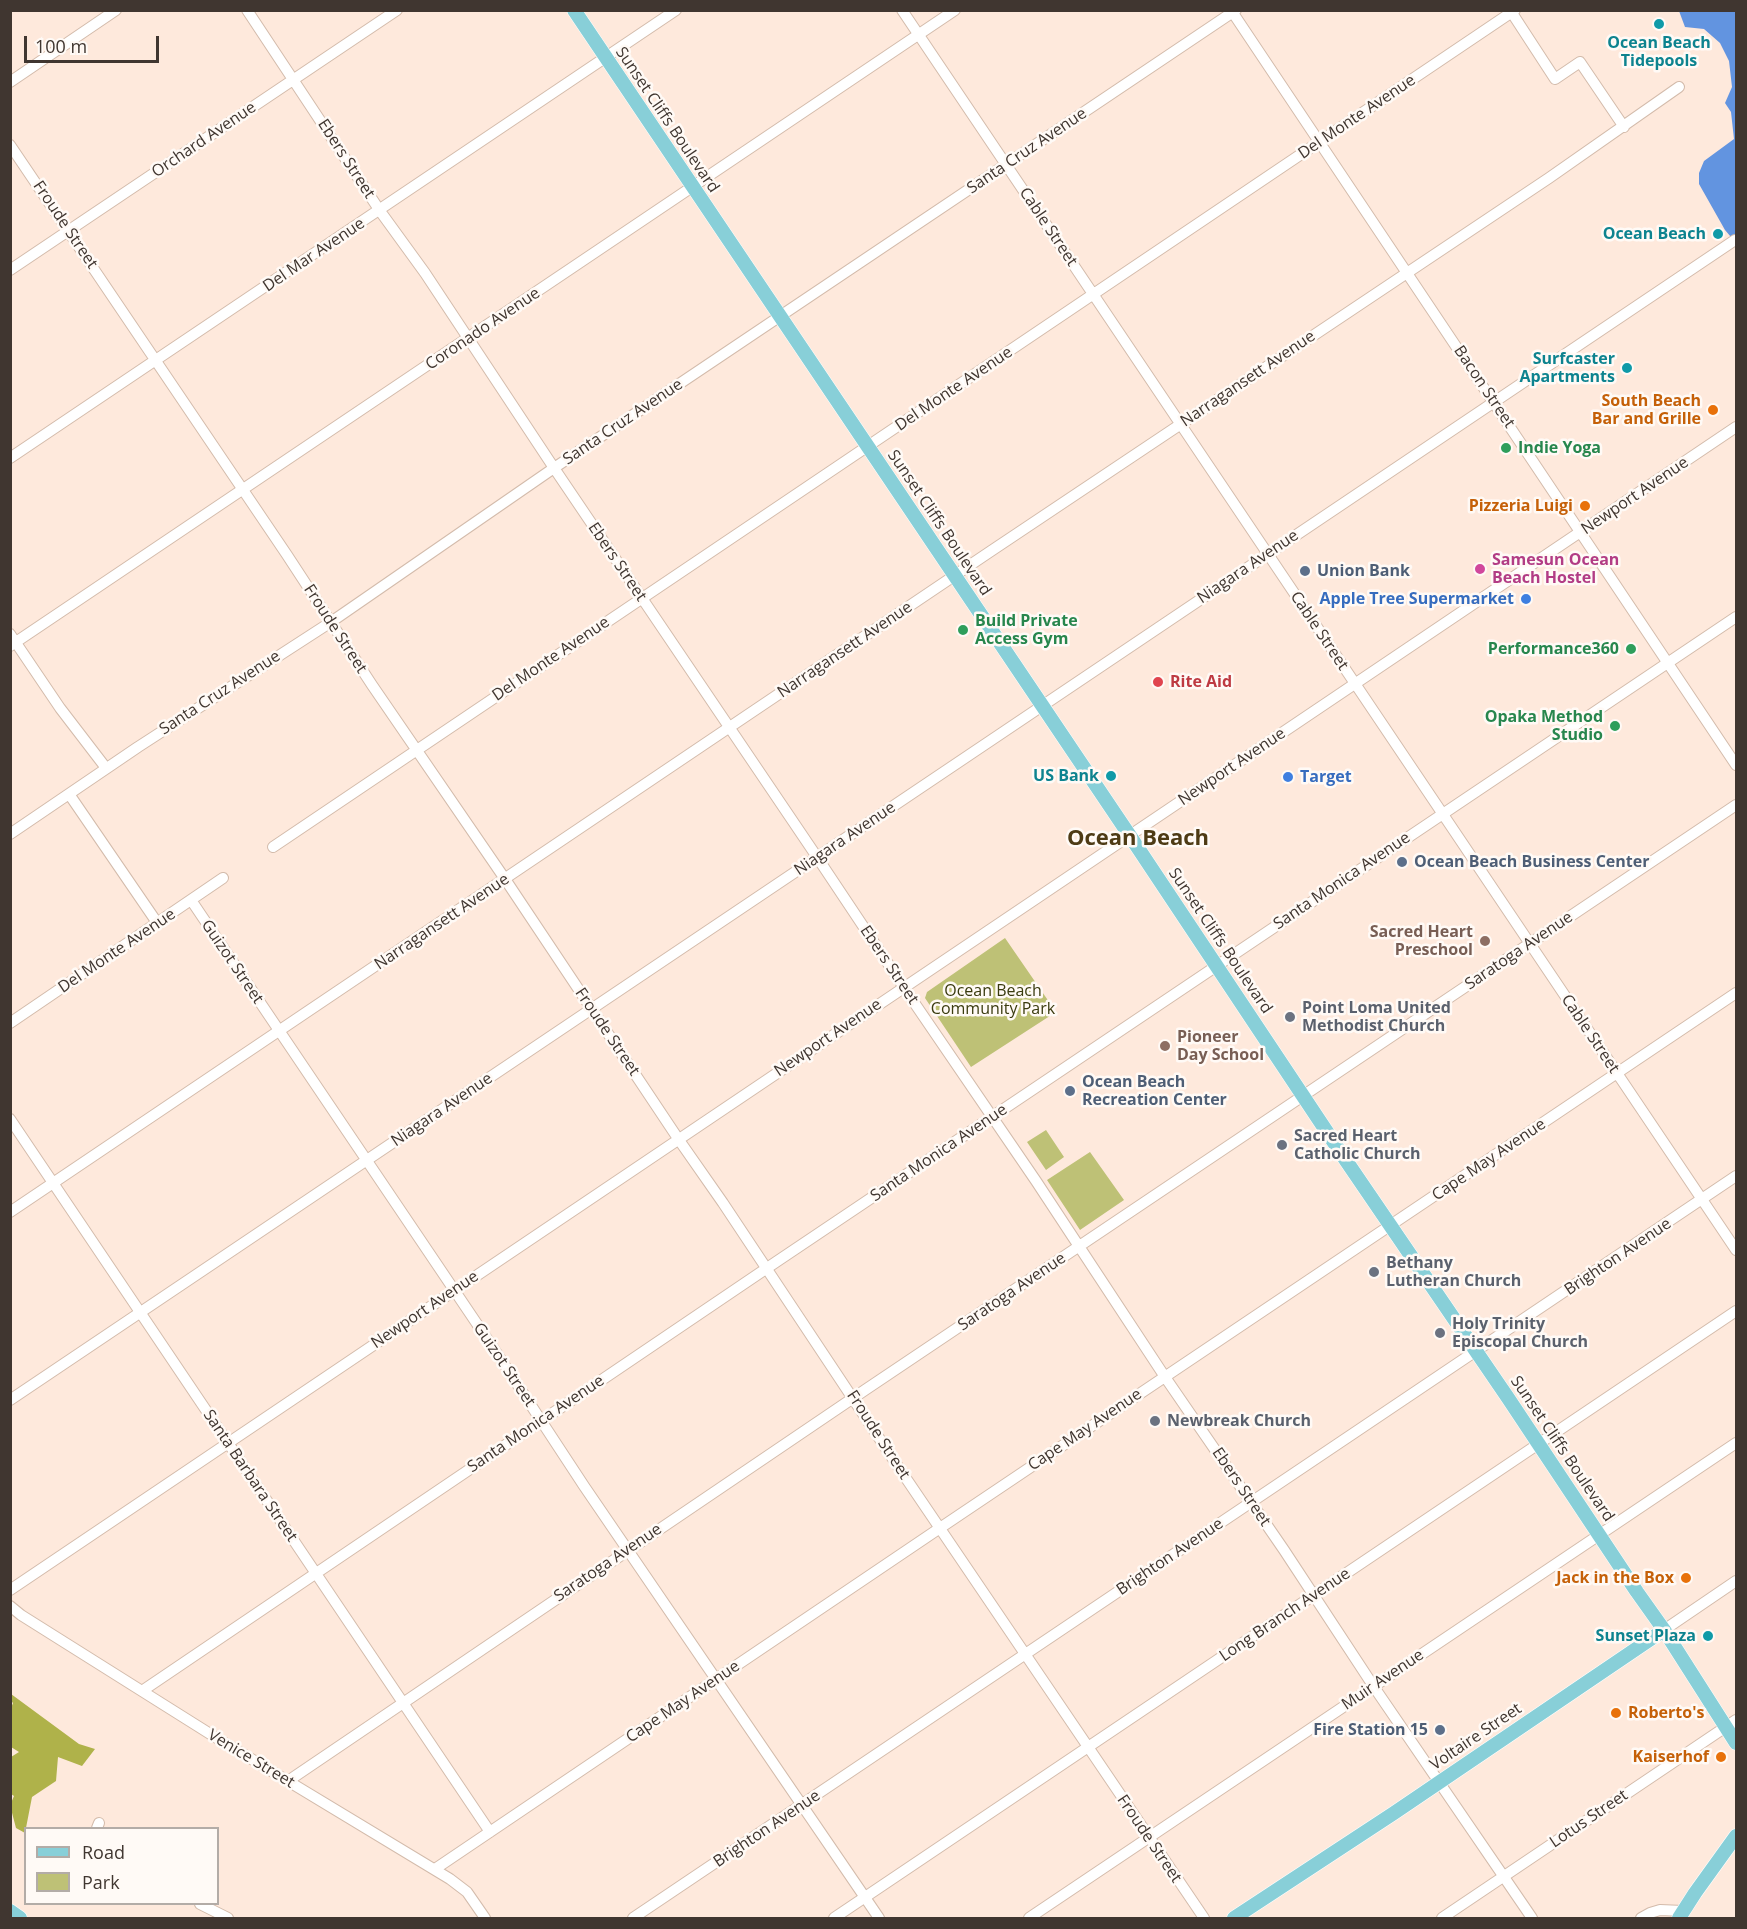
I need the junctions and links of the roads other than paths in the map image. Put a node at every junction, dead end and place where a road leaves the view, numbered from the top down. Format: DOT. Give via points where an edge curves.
graph roads {
  1 [pos="116,10"];
  2 [pos="247,10"];
  3 [pos="397,10"];
  4 [pos="574,10"];
  5 [pos="675,10"];
  6 [pos="902,10"];
  7 [pos="955,10"];
  8 [pos="1233,11"];
  9 [pos="1514,12"];
  10 [pos="918,35"];
  11 [pos="605,58"];
  12 [pos="295,80"];
  13 [pos="10,82"];
  14 [pos="1679,87"];
  15 [pos="1624,127"];
  16 [pos="1319,142"];
  17 [pos="10,145"];
  18 [pos="1006,165"];
  19 [pos="692,187"];
  20 [pos="380,211"];
  21 [pos="69,231"];
  22 [pos="1735,240"];
  23 [pos="10,270"];
  24 [pos="1407,273"];
  25 [pos="1094,295"];
  26 [pos="780,317"];
  27 [pos="468,339"];
  28 [pos="156,362"];
  29 [pos="1494,401"];
  30 [pos="1180,425"];
  31 [pos="1737,427"];
  32 [pos="867,447"];
  33 [pos="10,458"];
  34 [pos="554,468"];
  35 [pos="243,490"];
  36 [pos="1581,532"];
  37 [pos="1267,555"];
  38 [pos="954,576"];
  39 [pos="642,598"];
  40 [pos="1737,617"];
  41 [pos="331,622"];
  42 [pos="12,641"];
  43 [pos="1668,662"];
  44 [pos="1355,684"];
  45 [pos="1042,706"];
  46 [pos="730,728"];
  47 [pos="417,749"];
  48 [pos="1737,765"];
  49 [pos="106,768"];
  50 [pos="69,794"];
  51 [pos="1737,805"];
  52 [pos="1443,813"];
  53 [pos="10,834"];
  54 [pos="1130,836"];
  55 [pos="273,847"];
  56 [pos="817,857"];
  57 [pos="223,878"];
  58 [pos="505,879"];
  59 [pos="191,900"];
  60 [pos="158,924"];
  61 [pos="1530,944"];
  62 [pos="1217,966"];
  63 [pos="904,987"];
  64 [pos="1737,993"];
  65 [pos="592,1010"];
  66 [pos="10,1023"];
  67 [pos="279,1032"];
  68 [pos="1616,1073"];
  69 [pos="1304,1095"];
  70 [pos="992,1117"];
  71 [pos="10,1119"];
  72 [pos="679,1140"];
  73 [pos="366,1161"];
  74 [pos="1737,1176"];
  75 [pos="54,1183"];
  76 [pos="1702,1200"];
  77 [pos="10,1212"];
  78 [pos="1391,1226"];
  79 [pos="1080,1247"];
  80 [pos="1737,1250"];
  81 [pos="767,1268"];
  82 [pos="454,1290"];
  83 [pos="1737,1311"];
  84 [pos="142,1313"];
  85 [pos="1477,1352"];
  86 [pos="1165,1377"];
  87 [pos="853,1398"];
  88 [pos="10,1400"];
  89 [pos="541,1420"];
  90 [pos="229,1443"];
  91 [pos="1737,1443"];
  92 [pos="1539,1444"];
  93 [pos="1251,1503"];
  94 [pos="940,1528"];
  95 [pos="1599,1534"];
  96 [pos="629,1550"];
  97 [pos="315,1573"];
  98 [pos="1737,1581"];
  99 [pos="10,1590"];
  100 [pos="1314,1596"];
  101 [pos="10,1606"];
  102 [pos="1664,1630"];
  103 [pos="1024,1654"];
  104 [pos="715,1680"];
  105 [pos="1374,1687"];
  106 [pos="142,1691"];
  107 [pos="403,1703"];
  108 [pos="1731,1724"];
  109 [pos="1737,1743"];
  110 [pos="1087,1747"];
  111 [pos="288,1781"];
  112 [pos="1439,1782"];
  113 [pos="802,1806"];
  114 [pos="490,1832"];
  115 [pos="1737,1836"];
  116 [pos="1149,1838"];
  117 [pos="435,1869"];
  118 [pos="1503,1876"];
  119 [pos="865,1898"];
  120 [pos="202,1905"];
  121 [pos="1681,1915"];
  122 [pos="228,1918"];
  123 [pos="485,1918"];
  124 [pos="633,1918"];
  125 [pos="834,1918"];
  126 [pos="879,1918"];
  127 [pos="1029,1918"];
  128 [pos="1204,1918"];
  129 [pos="1234,1918"];
  130 [pos="1442,1918"];
  131 [pos="1532,1918"];
  132 [pos="1641,1918"];
  1 -- 13 [label="street"];
  2 -- 12 [label="street, Ebers Street"];
  3 -- 12 [label="street, Orchard Avenue"];
  4 -- 11 [label="main road, Sunset Cliffs Boulevard"];
  5 -- 11 [label="street, Del Mar Avenue"];
  6 -- 10 [label="street, Cable Street"];
  7 -- 10 [label="street, Coronado Avenue"];
  8 -- 16 [label="street, Bacon Street"];
  8 -- 18 [label="street, Santa Cruz Avenue"];
  9 -- 15 [label="street" via="1555,80 1580,62"];
  9 -- 16 [label="street, Del Monte Avenue"];
  10 -- 18 [label="street, Cable Street"];
  10 -- 19 [label="street, Coronado Avenue"];
  11 -- 19 [label="main road, Sunset Cliffs Boulevard"];
  11 -- 20 [label="street, Del Mar Avenue"];
  12 -- 20 [label="street, Ebers Street"];
  12 -- 21 [label="street, Orchard Avenue"];
  14 -- 15 [label="street, Narragansett Avenue"];
  15 -- 24 [label="street, Narragansett Avenue"];
  16 -- 24 [label="street, Bacon Street"];
  16 -- 25 [label="street, Del Monte Avenue"];
  17 -- 21 [label="street, Froude Street"];
  18 -- 25 [label="street, Cable Street"];
  18 -- 26 [label="street, Santa Cruz Avenue"];
  19 -- 26 [label="main road, Sunset Cliffs Boulevard"];
  19 -- 27 [label="street, Coronado Avenue"];
  20 -- 27 [label="street, Ebers Street"];
  20 -- 28 [label="street, Del Mar Avenue"];
  21 -- 23 [label="street, Orchard Avenue"];
  21 -- 28 [label="street, Froude Street"];
  22 -- 29 [label="street, Niagara Avenue"];
  24 -- 29 [label="street, Bacon Street"];
  24 -- 30 [label="street, Narragansett Avenue"];
  25 -- 30 [label="street, Cable Street"];
  25 -- 32 [label="street, Del Monte Avenue"];
  26 -- 32 [label="main road, Sunset Cliffs Boulevard"];
  26 -- 34 [label="street, Santa Cruz Avenue"];
  27 -- 34 [label="street, Ebers Street"];
  27 -- 35 [label="street, Coronado Avenue"];
  28 -- 33 [label="street, Del Mar Avenue"];
  28 -- 35 [label="street, Froude Street"];
  29 -- 36 [label="street, Bacon Street"];
  29 -- 37 [label="street, Niagara Avenue"];
  30 -- 37 [label="street, Cable Street"];
  30 -- 38 [label="street, Narragansett Avenue"];
  31 -- 36 [label="street, Newport Avenue"];
  32 -- 38 [label="main road, Sunset Cliffs Boulevard"];
  32 -- 39 [label="street, Del Monte Avenue"];
  34 -- 39 [label="street, Ebers Street"];
  34 -- 41 [label="street, Santa Cruz Avenue"];
  35 -- 41 [label="street, Froude Street"];
  35 -- 42 [label="street, Coronado Avenue"];
  36 -- 43 [label="street, Bacon Street"];
  36 -- 44 [label="street, Newport Avenue"];
  37 -- 44 [label="street, Cable Street"];
  37 -- 45 [label="street, Niagara Avenue"];
  38 -- 45 [label="main road, Sunset Cliffs Boulevard"];
  38 -- 46 [label="street, Narragansett Avenue"];
  39 -- 46 [label="street, Ebers Street"];
  39 -- 47 [label="street, Del Monte Avenue"];
  40 -- 43 [label="street, Santa Monica Avenue"];
  41 -- 47 [label="street, Froude Street"];
  41 -- 49 [label="street, Santa Cruz Avenue"];
  42 -- 49 [label="street"];
  43 -- 48 [label="street, Bacon Street"];
  43 -- 52 [label="street, Santa Monica Avenue"];
  44 -- 52 [label="street, Cable Street"];
  44 -- 54 [label="street, Newport Avenue"];
  45 -- 54 [label="main road, Sunset Cliffs Boulevard"];
  45 -- 56 [label="street, Niagara Avenue"];
  46 -- 56 [label="street, Ebers Street"];
  46 -- 58 [label="street, Narragansett Avenue"];
  47 -- 55 [label="street, Del Monte Avenue"];
  47 -- 58 [label="street, Froude Street"];
  49 -- 50 [label="street, Santa Cruz Avenue"];
  50 -- 53 [label="street, Santa Cruz Avenue"];
  50 -- 60 [label="street"];
  51 -- 61 [label="street, Saratoga Avenue"];
  52 -- 61 [label="street, Cable Street"];
  52 -- 62 [label="street, Santa Monica Avenue"];
  54 -- 62 [label="main road, Sunset Cliffs Boulevard"];
  54 -- 63 [label="street, Newport Avenue"];
  56 -- 63 [label="street, Ebers Street"];
  56 -- 65 [label="street, Niagara Avenue"];
  57 -- 59 [label="street, Del Monte Avenue"];
  58 -- 65 [label="street, Froude Street"];
  58 -- 67 [label="street, Narragansett Avenue"];
  59 -- 60 [label="street, Del Monte Avenue"];
  59 -- 67 [label="street, Guizot Street"];
  60 -- 66 [label="street, Del Monte Avenue"];
  61 -- 68 [label="street, Cable Street"];
  61 -- 69 [label="street, Saratoga Avenue"];
  62 -- 69 [label="main road, Sunset Cliffs Boulevard"];
  62 -- 70 [label="street, Santa Monica Avenue"];
  63 -- 70 [label="street, Ebers Street"];
  63 -- 72 [label="street, Newport Avenue"];
  64 -- 68 [label="street, Cape May Avenue"];
  65 -- 72 [label="street, Froude Street"];
  65 -- 73 [label="street, Niagara Avenue"];
  67 -- 73 [label="street, Guizot Street"];
  67 -- 75 [label="street, Narragansett Avenue"];
  68 -- 76 [label="street, Cable Street"];
  68 -- 78 [label="street, Cape May Avenue"];
  69 -- 78 [label="main road, Sunset Cliffs Boulevard"];
  69 -- 79 [label="street, Saratoga Avenue"];
  70 -- 79 [label="street, Ebers Street"];
  70 -- 81 [label="street, Santa Monica Avenue"];
  71 -- 75 [label="street, Santa Barbara Street"];
  72 -- 81 [label="street, Froude Street"];
  72 -- 82 [label="street, Newport Avenue"];
  73 -- 82 [label="street, Guizot Street"];
  73 -- 84 [label="street, Niagara Avenue"];
  74 -- 76 [label="street, Brighton Avenue"];
  75 -- 77 [label="street, Narragansett Avenue"];
  75 -- 84 [label="street, Santa Barbara Street"];
  76 -- 80 [label="street, Cable Street"];
  76 -- 85 [label="street, Brighton Avenue"];
  78 -- 85 [label="main road, Sunset Cliffs Boulevard"];
  78 -- 86 [label="street, Cape May Avenue"];
  79 -- 86 [label="street, Ebers Street"];
  79 -- 87 [label="street, Saratoga Avenue"];
  81 -- 87 [label="street, Froude Street"];
  81 -- 89 [label="street, Santa Monica Avenue"];
  82 -- 89 [label="street, Guizot Street"];
  82 -- 90 [label="street, Newport Avenue"];
  83 -- 92 [label="street, Long Branch Avenue"];
  84 -- 88 [label="street, Niagara Avenue"];
  84 -- 90 [label="street, Santa Barbara Street"];
  85 -- 92 [label="main road, Sunset Cliffs Boulevard"];
  85 -- 93 [label="street, Brighton Avenue"];
  86 -- 93 [label="street, Ebers Street"];
  86 -- 94 [label="street, Cape May Avenue"];
  87 -- 94 [label="street, Froude Street"];
  87 -- 96 [label="street, Saratoga Avenue"];
  89 -- 96 [label="street, Guizot Street"];
  89 -- 97 [label="street, Santa Monica Avenue"];
  90 -- 97 [label="street, Santa Barbara Street"];
  90 -- 99 [label="street, Newport Avenue"];
  91 -- 95 [label="street, Muir Avenue"];
  92 -- 95 [label="main road, Sunset Cliffs Boulevard"];
  92 -- 100 [label="street, Long Branch Avenue"];
  93 -- 100 [label="street, Ebers Street"];
  93 -- 103 [label="street, Brighton Avenue"];
  94 -- 103 [label="street, Froude Street"];
  94 -- 104 [label="street, Cape May Avenue"];
  95 -- 102 [label="main road, Sunset Cliffs Boulevard"];
  95 -- 105 [label="street, Muir Avenue"];
  96 -- 104 [label="street, Guizot Street"];
  96 -- 107 [label="street, Saratoga Avenue"];
  97 -- 106 [label="street, Santa Monica Avenue"];
  97 -- 107 [label="street, Santa Barbara Street"];
  98 -- 102 [label="street, Voltaire Street"];
  100 -- 105 [label="street, Ebers Street"];
  100 -- 110 [label="street, Long Branch Avenue"];
  101 -- 106 [label="street, Venice Street"];
  102 -- 108 [label="main road, Sunset Cliffs Boulevard"];
  102 -- 112 [label="main road, Voltaire Street"];
  103 -- 110 [label="street, Froude Street"];
  103 -- 113 [label="street, Brighton Avenue"];
  104 -- 113 [label="street, Guizot Street"];
  104 -- 114 [label="street, Cape May Avenue"];
  105 -- 112 [label="street, Ebers Street"];
  105 -- 116 [label="street, Muir Avenue"];
  106 -- 111 [label="street, Venice Street"];
  107 -- 111 [label="street, Saratoga Avenue"];
  107 -- 114 [label="street, Santa Barbara Street"];
  108 -- 109 [label="main road, Sunset Cliffs Boulevard"];
  108 -- 118 [label="street, Lotus Street"];
  110 -- 116 [label="street, Froude Street"];
  110 -- 119 [label="street, Long Branch Avenue"];
  111 -- 117 [label="street, Venice Street"];
  112 -- 118 [label="street, Ebers Street"];
  112 -- 129 [label="main road, Voltaire Street"];
  113 -- 119 [label="street, Guizot Street"];
  113 -- 124 [label="street, Brighton Avenue"];
  114 -- 117 [label="street, Cape May Avenue"];
  115 -- 121 [label="main road"];
  116 -- 127 [label="street, Muir Avenue"];
  116 -- 128 [label="street, Froude Street"];
  117 -- 123 [label="street, Venice Street" via="466,1892"];
  118 -- 130 [label="street, Lotus Street"];
  118 -- 131 [label="street, Ebers Street"];
  119 -- 125 [label="street, Long Branch Avenue"];
  119 -- 126 [label="street, Guizot Street"];
  120 -- 122 [label="street"];
  121 -- 132 [label="street" via="1660,1910"];
}
